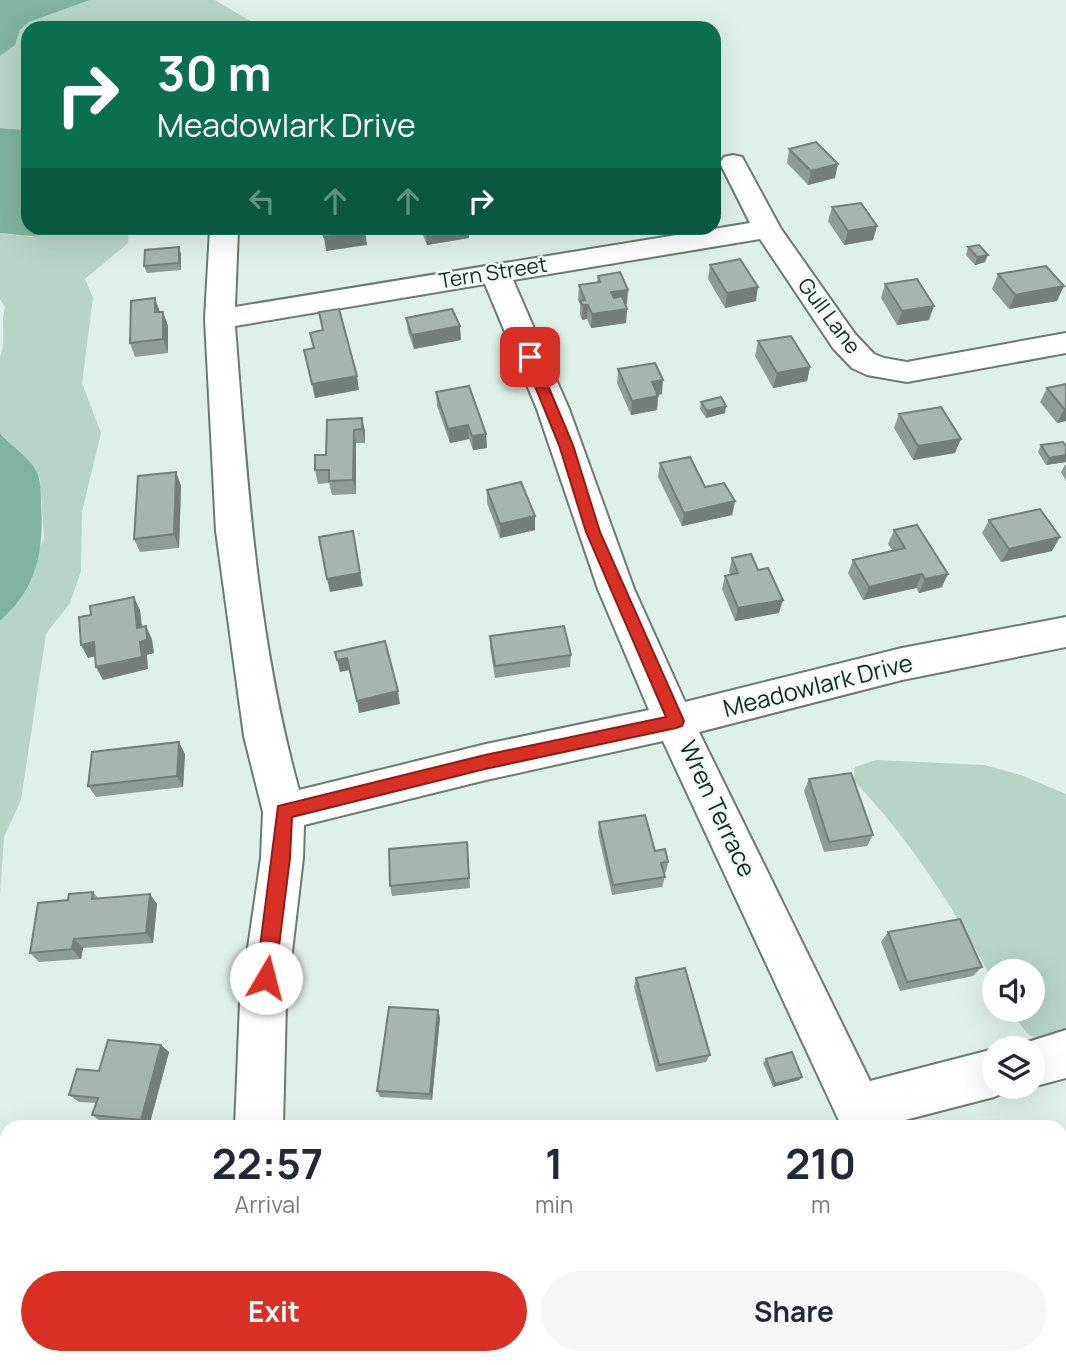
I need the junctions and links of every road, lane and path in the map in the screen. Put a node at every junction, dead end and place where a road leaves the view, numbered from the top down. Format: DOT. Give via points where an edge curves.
graph roads {
  1 [pos="733,163"];
  2 [pos="767,229"];
  3 [pos="224,235"];
  4 [pos="495,272"];
  5 [pos="220,319"];
  6 [pos="1066,343"];
  7 [pos="1066,632"];
  8 [pos="676,721"];
  9 [pos="284,811"];
  10 [pos="1066,1054"];
  11 [pos="1045,1060"];
  12 [pos="982,1077"];
  13 [pos="857,1117"];
  14 [pos="259,1120"];
  1 -- 2 [label="street, Gull Lane"];
  2 -- 4 [label="street, Tern Street"];
  2 -- 6 [label="street, Gull Lane" via="844,341 863,361 878,368 907,372"];
  3 -- 5 [label="street"];
  4 -- 5 [label="street, Tern Street"];
  4 -- 8 [label="street, Wren Terrace" via="557,419 593,532"];
  5 -- 9 [label="street" via="236,564 264,736"];
  7 -- 8 [label="street, Meadowlark Drive" via="902,664"];
  8 -- 9 [label="street, Meadowlark Drive"];
  8 -- 13 [label="street, Wren Terrace"];
  9 -- 14 [label="street" via="262,1003"];
  10 -- 11 [label="street"];
  12 -- 13 [label="street"];
}
